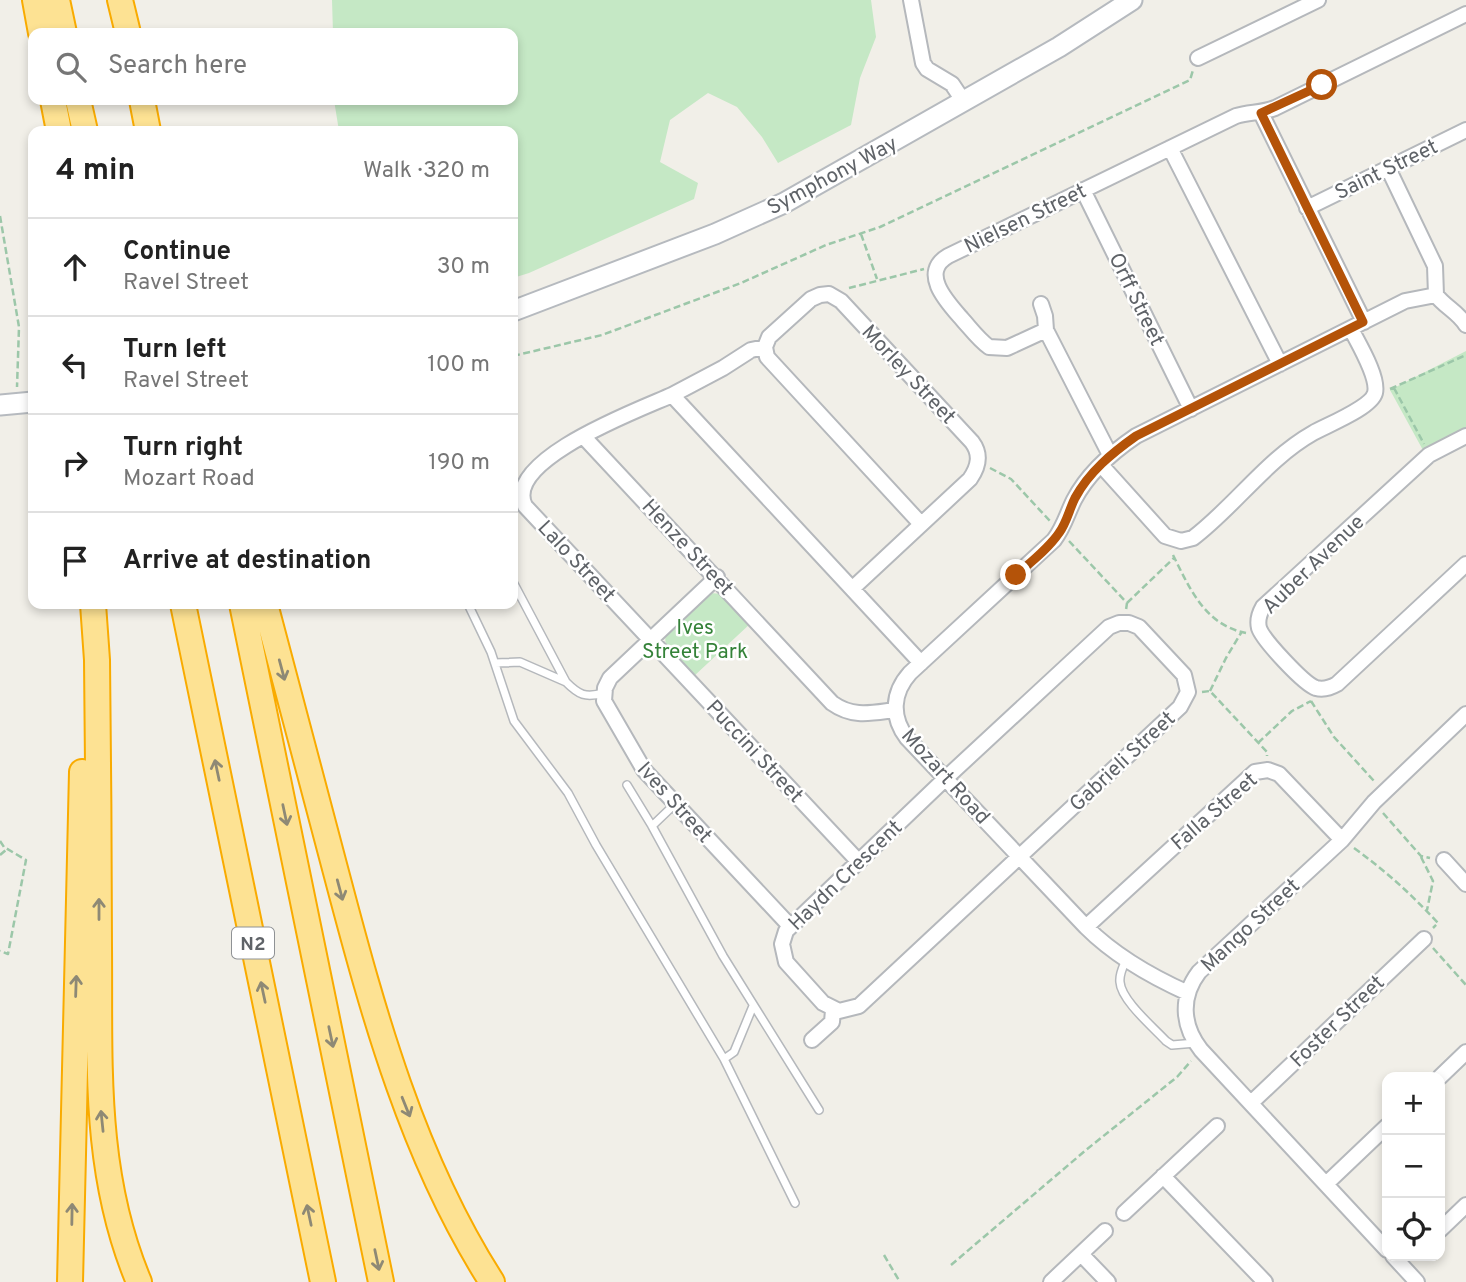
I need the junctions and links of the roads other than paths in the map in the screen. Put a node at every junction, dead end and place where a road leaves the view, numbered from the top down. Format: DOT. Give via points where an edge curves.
graph roads {
  1 [pos="35,0"];
  2 [pos="57,0"];
  3 [pos="120,0"];
  4 [pos="911,0"];
  5 [pos="1132,0"];
  6 [pos="1318,0"];
  7 [pos="1466,14"];
  8 [pos="40,28"];
  9 [pos="63,28"];
  10 [pos="127,28"];
  11 [pos="1198,58"];
  12 [pos="964,102"];
  13 [pos="54,105"];
  14 [pos="79,105"];
  15 [pos="143,105"];
  16 [pos="1261,113"];
  17 [pos="58,126"];
  18 [pos="84,126"];
  19 [pos="147,126"];
  20 [pos="1466,131"];
  21 [pos="1170,148"];
  22 [pos="1388,168"];
  23 [pos="1083,190"];
  24 [pos="1307,208"];
  25 [pos="1436,295"];
  26 [pos="1041,304"];
  27 [pos="518,309"];
  28 [pos="1357,325"];
  29 [pos="1466,325"];
  30 [pos="1046,330"];
  31 [pos="765,347"];
  32 [pos="1280,364"];
  33 [pos="672,395"];
  34 [pos="25,397"];
  35 [pos="0,405"];
  36 [pos="1191,409"];
  37 [pos="583,436"];
  38 [pos="1466,436"];
  39 [pos="1106,460"];
  40 [pos="921,524"];
  41 [pos="1466,564"];
  42 [pos="717,577"];
  43 [pos="853,588"];
  44 [pos="518,591"];
  45 [pos="91,609"];
  46 [pos="92,609"];
  47 [pos="184,609"];
  48 [pos="243,609"];
  49 [pos="266,609"];
  50 [pos="470,609"];
  51 [pos="650,639"];
  52 [pos="495,663"];
  53 [pos="921,663"];
  54 [pos="566,682"];
  55 [pos="604,693"];
  56 [pos="895,710"];
  57 [pos="1466,714"];
  58 [pos="946,778"];
  59 [pos="627,785"];
  60 [pos="676,803"];
  61 [pos="652,826"];
  62 [pos="1342,840"];
  63 [pos="1020,857"];
  64 [pos="1444,860"];
  65 [pos="859,862"];
  66 [pos="1466,884"];
  67 [pos="790,926"];
  68 [pos="1086,927"];
  69 [pos="1424,939"];
  70 [pos="1126,960"];
  71 [pos="1188,993"];
  72 [pos="753,1006"];
  73 [pos="833,1010"];
  74 [pos="812,1040"];
  75 [pos="1198,1046"];
  76 [pos="1466,1052"];
  77 [pos="724,1059"];
  78 [pos="1445,1072"];
  79 [pos="1251,1103"];
  80 [pos="819,1110"];
  81 [pos="1217,1126"];
  82 [pos="1382,1131"];
  83 [pos="1163,1176"];
  84 [pos="1326,1184"];
  85 [pos="795,1203"];
  86 [pos="1466,1205"];
  87 [pos="1124,1213"];
  88 [pos="1445,1225"];
  89 [pos="1105,1231"];
  90 [pos="1382,1245"];
  91 [pos="1081,1254"];
  92 [pos="1404,1261"];
  93 [pos="70,1282"];
  94 [pos="139,1282"];
  95 [pos="323,1282"];
  96 [pos="381,1282"];
  97 [pos="492,1282"];
  98 [pos="1051,1282"];
  99 [pos="1108,1282"];
  100 [pos="1265,1282"];
  101 [pos="1417,1282"];
  1 -- 8 [label="highway"];
  2 -- 9 [label="highway"];
  3 -- 10 [label="highway"];
  4 -- 12 [label="street" via="923,63 951,84"];
  5 -- 12 [label="main road, Symphony Way"];
  6 -- 11 [label="street"];
  7 -- 16 [label="street, Nielsen Street"];
  12 -- 27 [label="main road, Symphony Way" via="784,203"];
  13 -- 17 [label="highway"];
  14 -- 18 [label="highway"];
  15 -- 19 [label="highway"];
  16 -- 21 [label="street, Nielsen Street" via="1236,116"];
  16 -- 24 [label="street"];
  20 -- 22 [label="street, Saint Street"];
  21 -- 23 [label="street, Nielsen Street"];
  21 -- 32 [label="street"];
  22 -- 24 [label="street, Saint Street"];
  22 -- 25 [label="street" via="1435,266"];
  23 -- 30 [label="street, Nielsen Street" via="948,256 935,272 947,303 989,347 1007,348"];
  23 -- 36 [label="street, Orff Street"];
  24 -- 28 [label="street"];
  25 -- 28 [label="street, Mozart Road" via="1405,301"];
  25 -- 29 [label="street"];
  26 -- 30 [label="street"];
  28 -- 32 [label="street, Mozart Road"];
  28 -- 39 [label="street" via="1373,375 1374,396 1289,449 1193,538 1181,541 1165,536"];
  30 -- 39 [label="street"];
  31 -- 33 [label="street, Lalo Street" via="751,350"];
  31 -- 40 [label="street" via="770,361"];
  31 -- 40 [label="street, Morley Street" via="772,333 811,299 829,294 841,301 976,447 978,462 973,475"];
  32 -- 36 [label="street, Mozart Road"];
  33 -- 37 [label="street, Lalo Street"];
  33 -- 43 [label="street"];
  34 -- 35 [label="main road"];
  36 -- 39 [label="street, Mozart Road" via="1136,436"];
  37 -- 42 [label="street, Henze Street"];
  37 -- 51 [label="street, Lalo Street" via="551,456 526,480 523,501"];
  38 -- 41 [label="street, Auber Avenue" via="1429,454 1263,607 1258,619 1263,636 1308,684 1320,689 1337,684"];
  39 -- 53 [label="street, Mozart Road" via="1081,488 1054,540"];
  40 -- 43 [label="street, Morley Street"];
  42 -- 51 [label="street"];
  42 -- 56 [label="street, Henze Street" via="832,703 854,714"];
  43 -- 53 [label="street"];
  44 -- 54 [label="lane"];
  93 -- 45 [label="highway, one-way" via="84,653"];
  94 -- 46 [label="highway, one-way" via="112,1193 100,1112 97,660"];
  95 -- 47 [label="highway, N2, one-way"];
  48 -- 96 [label="highway, one-way"];
  49 -- 97 [label="highway, one-way" via="360,966 400,1093 453,1212"];
  50 -- 52 [label="lane"];
  51 -- 55 [label="street" via="610,678"];
  51 -- 65 [label="street, Puccini Street"];
  52 -- 54 [label="lane" via="520,662"];
  52 -- 77 [label="lane" via="514,721 568,793"];
  53 -- 56 [label="street, Mozart Road" via="900,687"];
  54 -- 55 [label="lane" via="578,695"];
  55 -- 60 [label="street, Ives Street" via="607,708 635,757"];
  56 -- 58 [label="street, Mozart Road" via="903,732"];
  57 -- 62 [label="street, Mango Street" via="1379,797"];
  58 -- 63 [label="street, Mozart Road"];
  58 -- 63 [label="street, Gabrieli Street" via="1114,625 1139,627 1184,675 1188,692 1180,707"];
  58 -- 65 [label="street, Haydn Crescent"];
  59 -- 61 [label="lane"];
  60 -- 61 [label="lane"];
  60 -- 67 [label="street, Ives Street"];
  61 -- 72 [label="lane"];
  62 -- 68 [label="street, Falla Street" via="1284,778 1261,770 1249,776"];
  62 -- 71 [label="street, Mango Street" via="1199,972"];
  63 -- 68 [label="street, Mozart Road"];
  63 -- 73 [label="street" via="859,1006"];
  64 -- 66 [label="street"];
  65 -- 67 [label="street, Haydn Crescent"];
  67 -- 73 [label="street, Haydn Crescent" via="782,944 786,962"];
  68 -- 70 [label="street, Mozart Road"];
  69 -- 79 [label="street, Foster Street"];
  70 -- 71 [label="street, Mozart Road"];
  70 -- 75 [label="lane" via="1120,973 1124,995 1166,1041"];
  71 -- 75 [label="street, Mango Street" via="1186,1018"];
  72 -- 77 [label="lane" via="734,1052"];
  72 -- 80 [label="lane"];
  73 -- 74 [label="street" via="832,1022"];
  75 -- 79 [label="street, Mango Street"];
  76 -- 78 [label="street"];
  77 -- 85 [label="lane"];
  79 -- 84 [label="street, Mango Street"];
  81 -- 83 [label="street"];
  82 -- 84 [label="street"];
  83 -- 87 [label="street"];
  83 -- 100 [label="street"];
  84 -- 90 [label="street, Mango Street"];
  86 -- 88 [label="street"];
  89 -- 91 [label="street"];
  91 -- 98 [label="street"];
  91 -- 99 [label="street"];
  92 -- 101 [label="street"];
}
